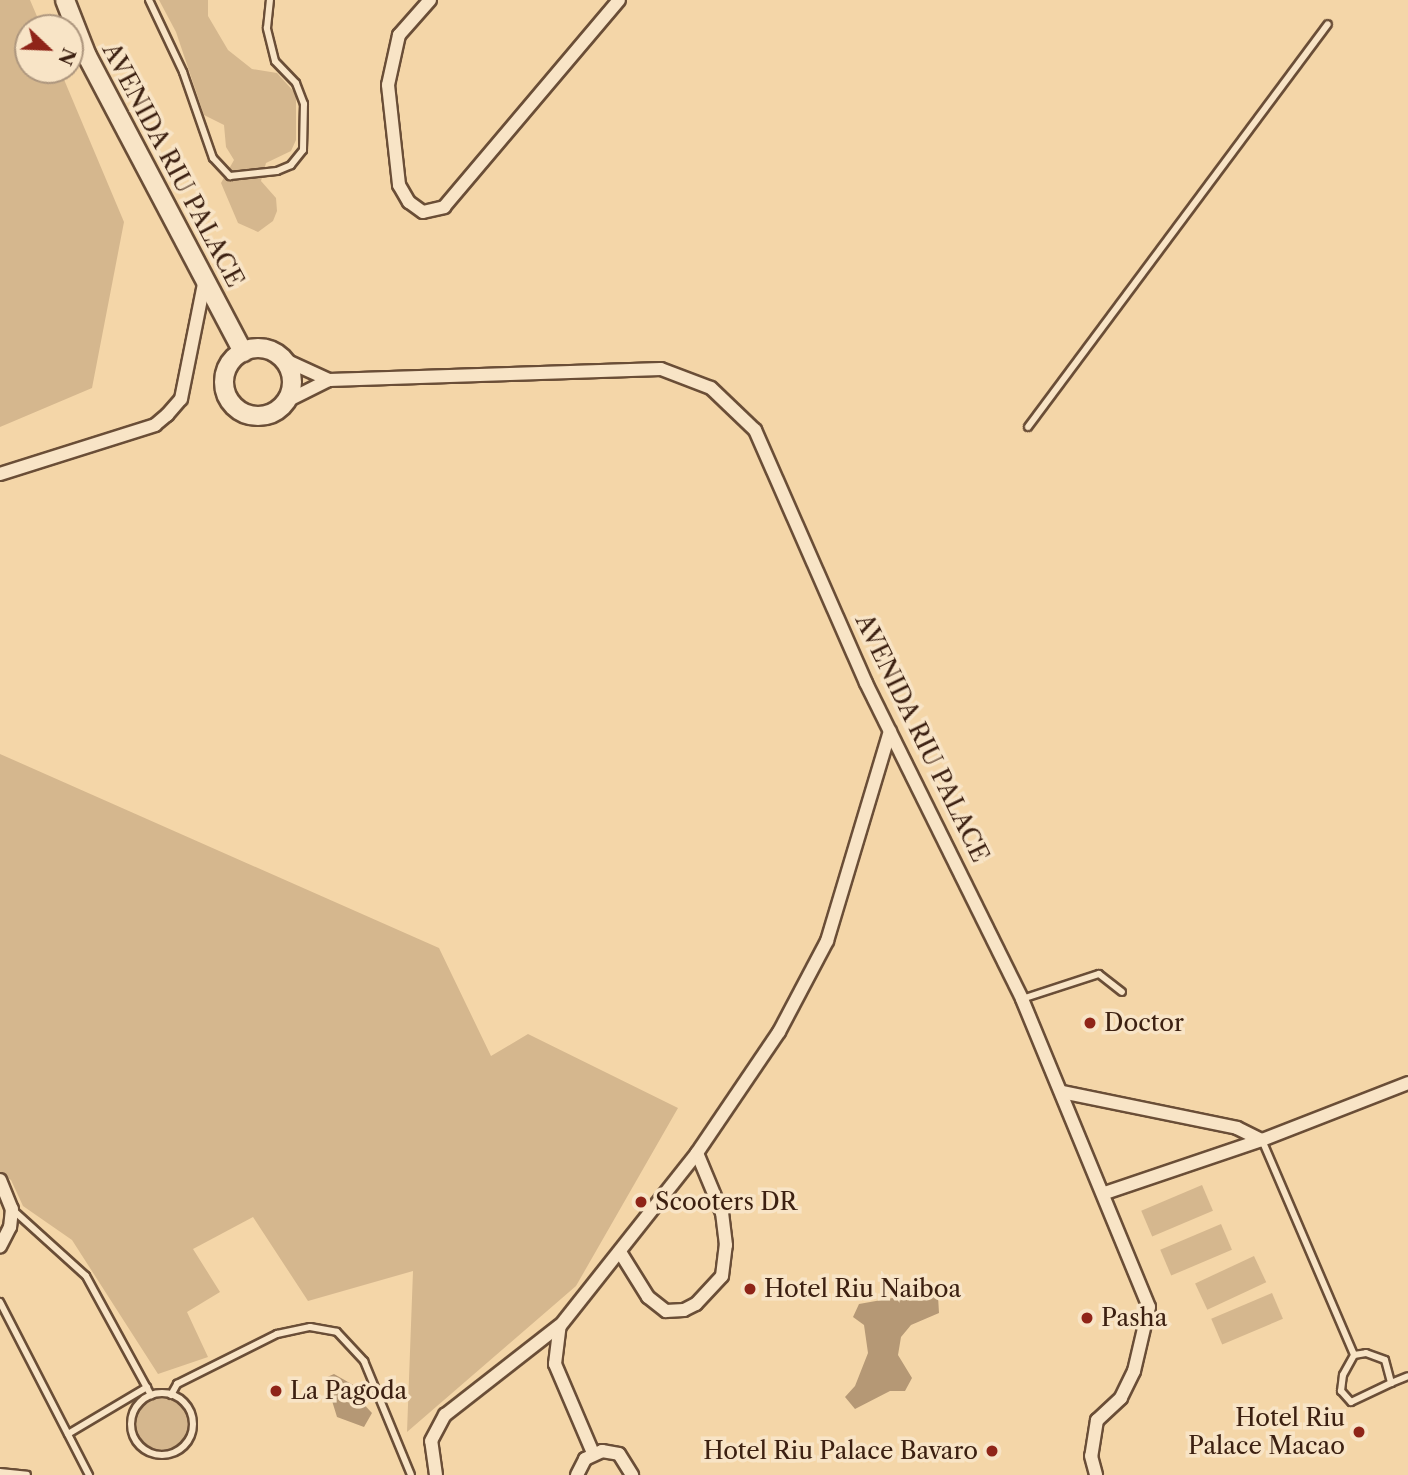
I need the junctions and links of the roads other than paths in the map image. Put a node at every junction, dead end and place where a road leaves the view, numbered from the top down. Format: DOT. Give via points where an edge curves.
graph roads {
  1 [pos="65,0"];
  2 [pos="149,0"];
  3 [pos="270,0"];
  4 [pos="430,0"];
  5 [pos="619,0"];
  6 [pos="1328,24"];
  7 [pos="205,278"];
  8 [pos="243,352"];
  9 [pos="284,359"];
  10 [pos="329,380"];
  11 [pos="287,401"];
  12 [pos="1028,427"];
  13 [pos="0,474"];
  14 [pos="890,731"];
  15 [pos="1122,992"];
  16 [pos="1022,999"];
  17 [pos="1408,1083"];
  18 [pos="1062,1092"];
  19 [pos="1262,1140"];
  20 [pos="697,1153"];
  21 [pos="0,1180"];
  22 [pos="1105,1193"];
  23 [pos="12,1209"];
  24 [pos="0,1247"];
  25 [pos="621,1252"];
  26 [pos="0,1302"];
  27 [pos="560,1326"];
  28 [pos="1354,1354"];
  29 [pos="1408,1376"];
  30 [pos="1391,1383"];
  31 [pos="147,1387"];
  32 [pos="151,1395"];
  33 [pos="171,1395"];
  34 [pos="68,1434"];
  35 [pos="593,1453"];
  36 [pos="0,1472"];
  37 [pos="27,1475"];
  38 [pos="89,1475"];
  39 [pos="411,1475"];
  40 [pos="436,1475"];
  41 [pos="577,1475"];
  42 [pos="632,1475"];
  43 [pos="1096,1475"];
  1 -- 7 [label="street, AVENIDA RIU PALACE" via="87,56"];
  2 -- 3 [label="lane" via="175,51 213,158 230,176 277,171 291,165 303,150 304,104 296,83 275,61 267,28"];
  4 -- 5 [label="street" via="399,35 388,85 399,185 409,202 423,212 444,207"];
  6 -- 12 [label="lane"];
  7 -- 8 [label="street, AVENIDA RIU PALACE"];
  7 -- 13 [label="street" via="181,399 167,415 155,425"];
  8 -- 9 [label="street" via="265,349"];
  8 -- 11 [label="street" via="227,368 224,379 236,409 258,417 279,410"];
  9 -- 10 [label="street, AVENIDA RIU PALACE"];
  9 -- 11 [label="street" via="292,379"];
  10 -- 11 [label="street, AVENIDA RIU PALACE"];
  10 -- 14 [label="street, AVENIDA RIU PALACE" via="661,369 711,388 755,430"];
  14 -- 16 [label="street, AVENIDA RIU PALACE"];
  14 -- 20 [label="street" via="827,941 779,1032"];
  15 -- 16 [label="lane" via="1099,974"];
  16 -- 18 [label="street, AVENIDA RIU PALACE"];
  17 -- 19 [label="street"];
  18 -- 19 [label="street" via="1237,1128"];
  18 -- 22 [label="street, AVENIDA RIU PALACE"];
  19 -- 22 [label="street"];
  19 -- 28 [label="lane"];
  20 -- 25 [label="street"];
  20 -- 25 [label="street" via="722,1213 726,1245 722,1276 696,1304 666,1311 648,1297"];
  21 -- 23 [label="street"];
  22 -- 43 [label="street, AVENIDA RIU PALACE" via="1149,1307 1133,1371 1121,1398 1097,1420 1091,1456"];
  23 -- 24 [label="street" via="10,1227"];
  23 -- 31 [label="lane" via="86,1276"];
  25 -- 27 [label="street"];
  26 -- 34 [label="lane"];
  27 -- 35 [label="street" via="555,1364"];
  27 -- 40 [label="street" via="445,1415 431,1441"];
  28 -- 30 [label="lane" via="1384,1360"];
  28 -- 30 [label="lane" via="1342,1382 1347,1399 1356,1402"];
  29 -- 30 [label="lane"];
  31 -- 32 [label="lane"];
  31 -- 34 [label="lane"];
  32 -- 33 [label="lane"];
  32 -- 33 [label="lane" via="136,1408 132,1428 141,1447 160,1455 180,1450 191,1434 187,1405"];
  33 -- 39 [label="lane" via="177,1384 277,1334 310,1327 337,1332 364,1361"];
  34 -- 38 [label="lane"];
  35 -- 41 [label="street"];
  35 -- 42 [label="street" via="619,1454"];
  36 -- 37 [label="lane"];
}
